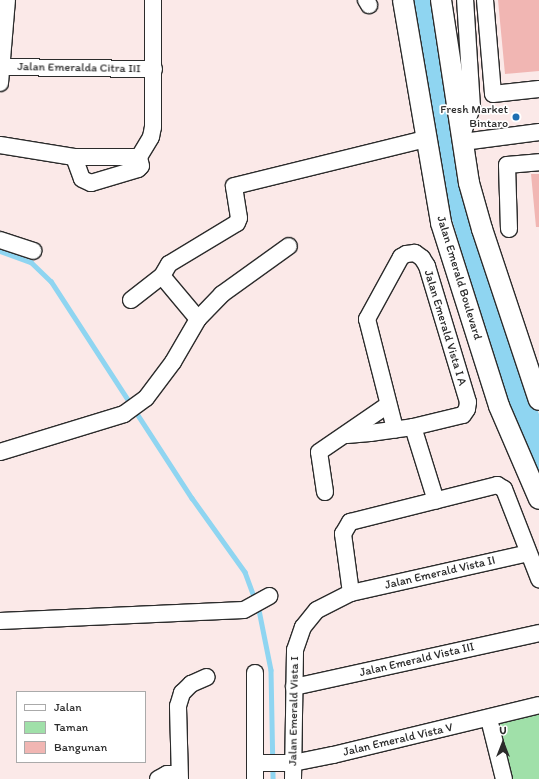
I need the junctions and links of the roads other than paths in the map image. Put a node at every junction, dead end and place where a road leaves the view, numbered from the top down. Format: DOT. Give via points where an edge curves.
graph roads {
  1 [pos="7,0"];
  2 [pos="153,0"];
  3 [pos="403,0"];
  4 [pos="441,0"];
  5 [pos="465,0"];
  6 [pos="485,0"];
  7 [pos="154,69"];
  8 [pos="2,75"];
  9 [pos="492,87"];
  10 [pos="472,88"];
  11 [pos="539,89"];
  12 [pos="539,132"];
  13 [pos="462,138"];
  14 [pos="426,139"];
  15 [pos="0,145"];
  16 [pos="74,157"];
  17 [pos="139,157"];
  18 [pos="539,162"];
  19 [pos="509,229"];
  20 [pos="0,240"];
  21 [pos="289,246"];
  22 [pos="34,251"];
  23 [pos="162,276"];
  24 [pos="131,300"];
  25 [pos="198,319"];
  26 [pos="539,400"];
  27 [pos="388,405"];
  28 [pos="413,427"];
  29 [pos="395,429"];
  30 [pos="347,435"];
  31 [pos="0,452"];
  32 [pos="325,492"];
  33 [pos="539,499"];
  34 [pos="436,501"];
  35 [pos="528,553"];
  36 [pos="539,579"];
  37 [pos="351,593"];
  38 [pos="262,601"];
  39 [pos="0,621"];
  40 [pos="539,633"];
  41 [pos="255,673"];
  42 [pos="207,677"];
  43 [pos="294,687"];
  44 [pos="539,705"];
  45 [pos="489,719"];
  46 [pos="259,763"];
  47 [pos="289,763"];
  48 [pos="179,776"];
  49 [pos="158,779"];
  50 [pos="255,779"];
  51 [pos="293,779"];
  52 [pos="504,779"];
  1 -- 8 [label="street"];
  2 -- 7 [label="street, Jalan Emeralda Citra III"];
  3 -- 14 [label="main road, Jalan Emerald Boulevard"];
  4 -- 13 [label="main road"];
  5 -- 10 [label="street"];
  6 -- 9 [label="street"];
  7 -- 8 [label="street, Jalan Emeralda Citra III"];
  7 -- 17 [label="street, Jalan Emeralda Citra III" via="153,132"];
  9 -- 10 [label="street"];
  9 -- 11 [label="street" via="494,94"];
  10 -- 13 [label="street" via="469,119"];
  12 -- 13 [label="street"];
  13 -- 26 [label="main road" via="469,183 482,229"];
  14 -- 23 [label="street" via="237,184 232,190 239,218 237,223 169,264"];
  14 -- 33 [label="main road, Jalan Emerald Boulevard" via="441,224 499,406"];
  15 -- 16 [label="street"];
  16 -- 17 [label="street"];
  16 -- 17 [label="street, Jalan Emeralda Citra III" via="82,179 91,183 138,169 141,166"];
  18 -- 19 [label="street" via="507,165"];
  20 -- 22 [label="street"];
  21 -- 25 [label="street" via="222,294"];
  23 -- 24 [label="street"];
  23 -- 25 [label="street"];
  25 -- 31 [label="street" via="173,362 146,398 124,414"];
  27 -- 28 [label="street, Jalan Emerald Vista I A" via="367,319 401,257 415,253 427,266 468,402 463,415"];
  27 -- 29 [label="street, Jalan Emerald Vista I A"];
  27 -- 30 [label="street, Jalan Emerald Vista I A"];
  28 -- 29 [label="street, Jalan Emerald Vista I A"];
  28 -- 34 [label="street"];
  29 -- 30 [label="street, Jalan Emerald Vista I A"];
  30 -- 32 [label="street, Jalan Emerald Vista I A" via="319,452"];
  34 -- 35 [label="street" via="497,485 504,489"];
  34 -- 37 [label="street" via="350,522 345,526 343,534"];
  35 -- 36 [label="street"];
  35 -- 37 [label="street, Jalan Emerald Vista II"];
  37 -- 43 [label="street, Jalan Emerald Vista I" via="317,610 303,628 295,650"];
  38 -- 39 [label="street" via="244,610"];
  40 -- 43 [label="street, Jalan Emerald Vista III"];
  41 -- 46 [label="street"];
  42 -- 48 [label="street" via="191,684 182,693 178,706"];
  43 -- 47 [label="street, Jalan Emerald Vista I"];
  44 -- 45 [label="street, Jalan Emerald Vista V"];
  45 -- 47 [label="street, Jalan Emerald Vista V"];
  45 -- 52 [label="street"];
  46 -- 47 [label="street, Jalan Emerald Vista V"];
  46 -- 50 [label="street"];
  47 -- 51 [label="street, Jalan Emerald Vista I"];
  48 -- 49 [label="street" via="167,774"];
}
